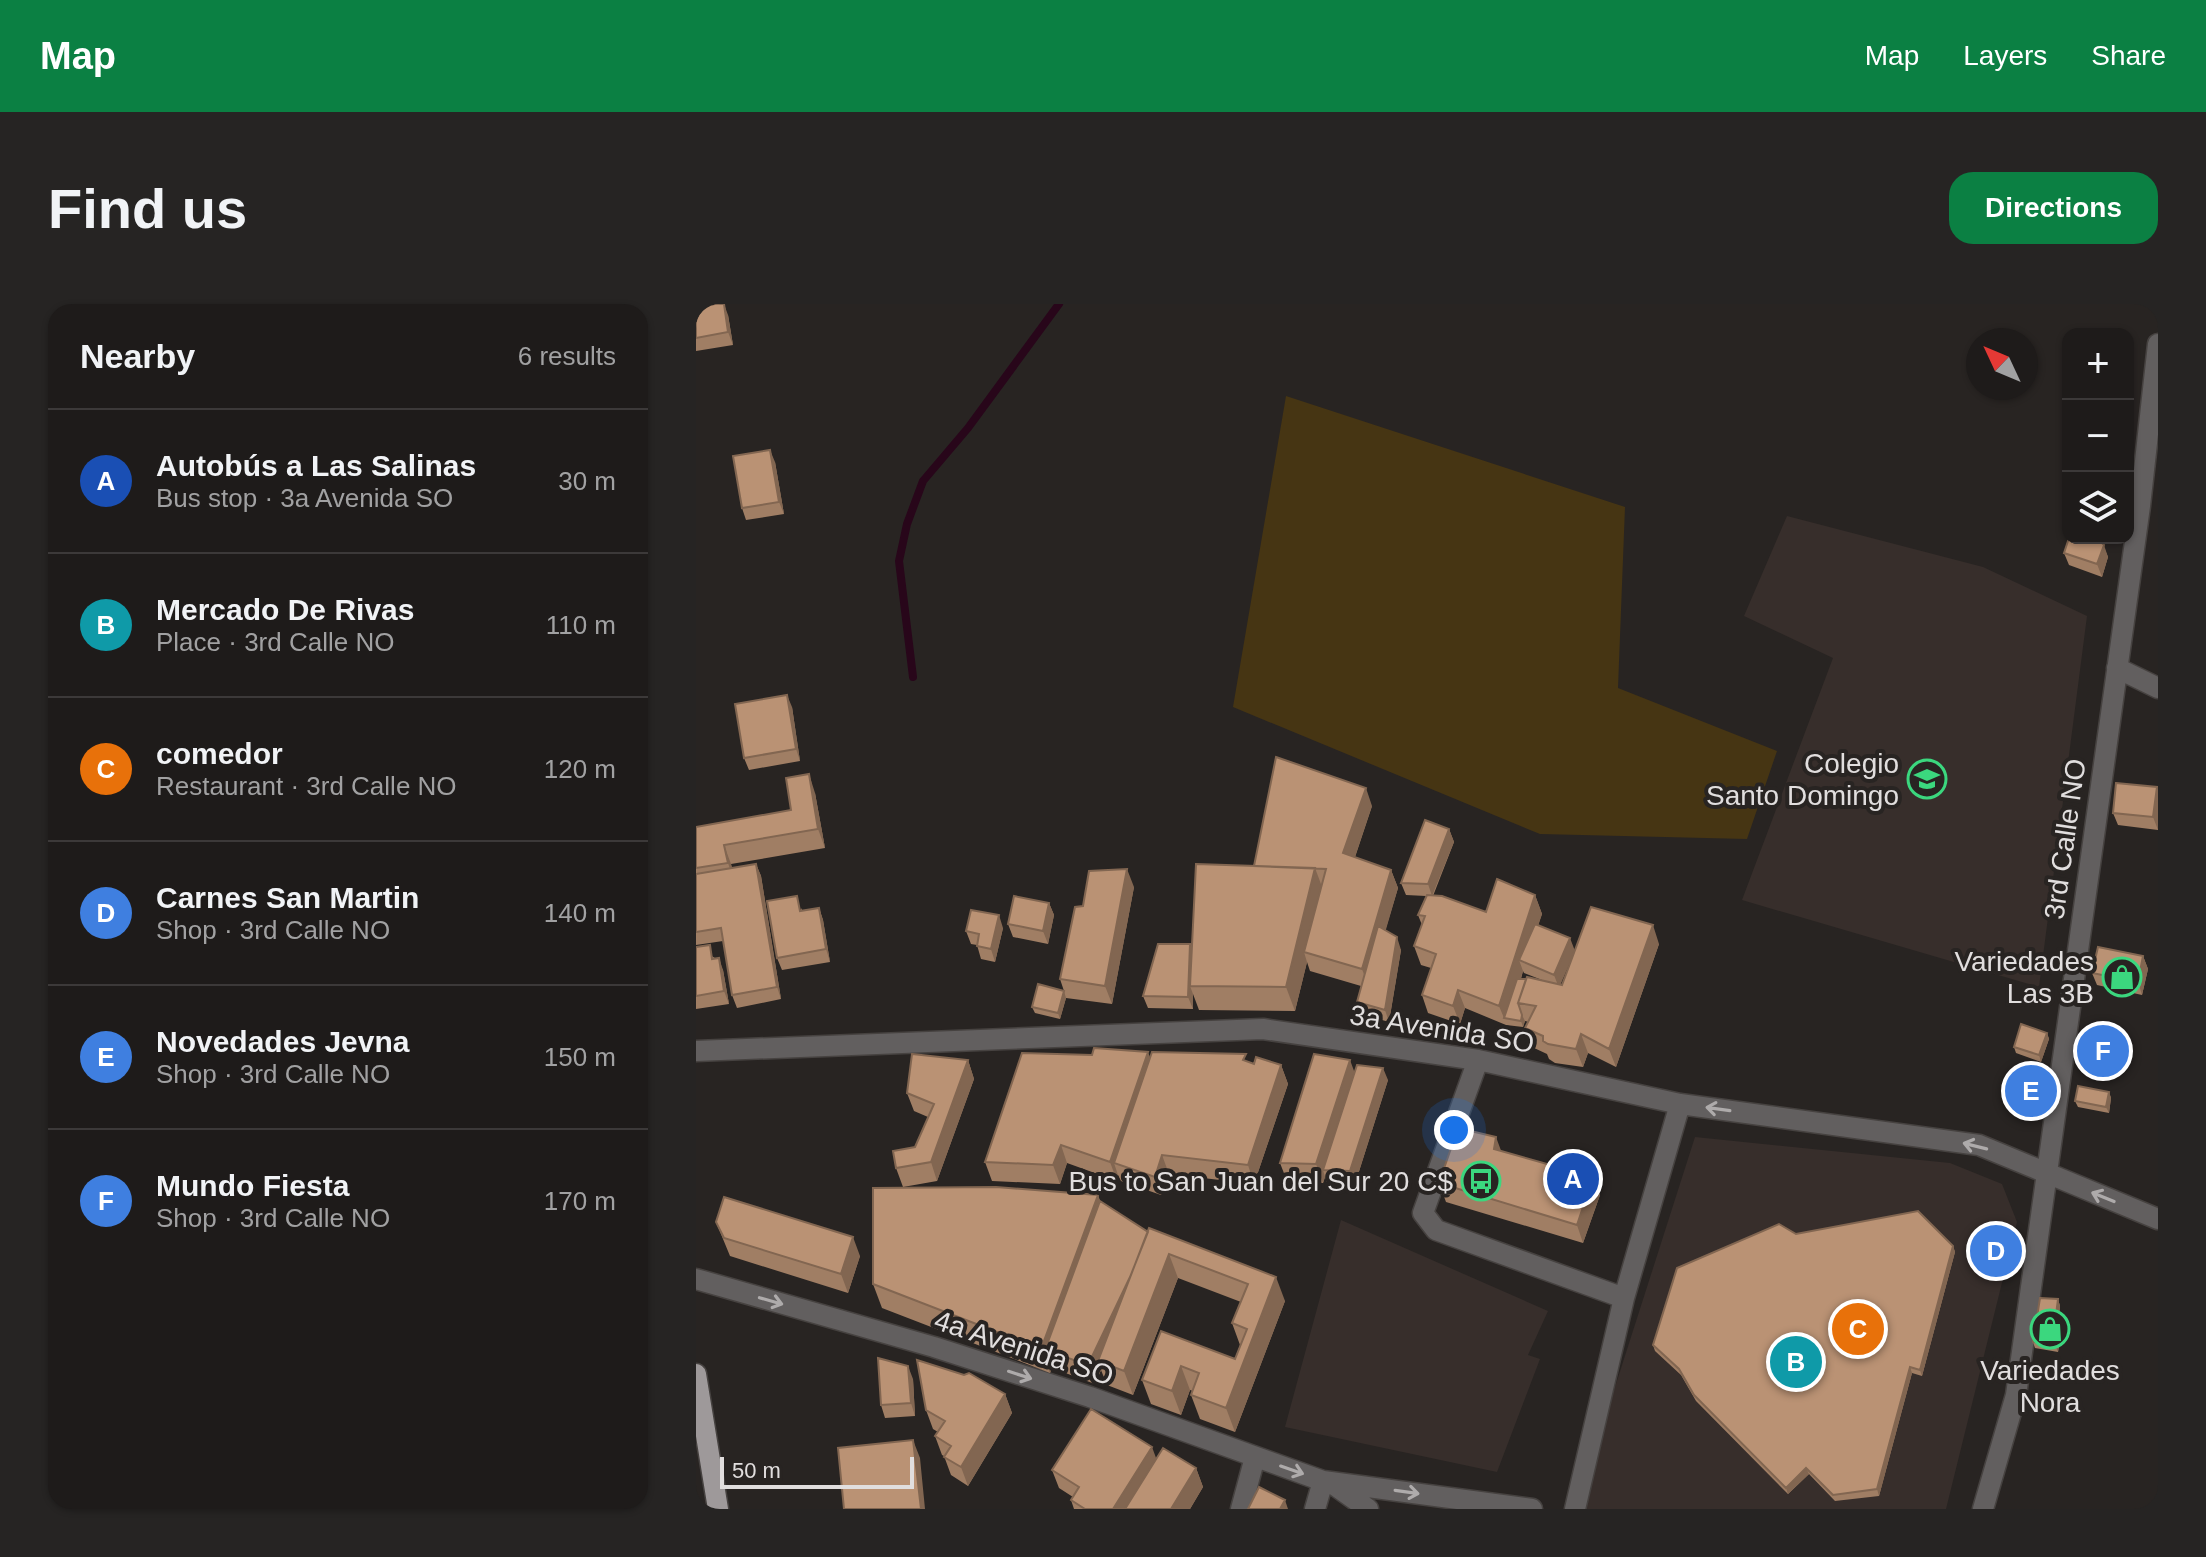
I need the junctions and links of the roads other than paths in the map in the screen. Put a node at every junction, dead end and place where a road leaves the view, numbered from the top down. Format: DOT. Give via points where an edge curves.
graph roads {
  1 [pos="2158,344"];
  2 [pos="2149,510"];
  3 [pos="2117,668"];
  4 [pos="2158,688"];
  5 [pos="696,1051"];
  6 [pos="1478,1060"];
  7 [pos="1680,1104"];
  8 [pos="2047,1175"];
  9 [pos="2158,1219"];
  10 [pos="696,1279"];
  11 [pos="1624,1298"];
  12 [pos="696,1374"];
  13 [pos="1255,1457"];
  14 [pos="1326,1481"];
  15 [pos="718,1509"];
  16 [pos="1241,1509"];
  17 [pos="1315,1509"];
  18 [pos="1368,1509"];
  19 [pos="1532,1509"];
  20 [pos="1575,1509"];
  21 [pos="1983,1509"];
  1 -- 2 [label="street, 3rd Calle NO"];
  2 -- 3 [label="street, 3rd Calle NO"];
  3 -- 4 [label="street"];
  3 -- 8 [label="street, 3rd Calle NO"];
  5 -- 6 [label="street, 3a Avenida SO" via="1263,1029"];
  6 -- 7 [label="street, 3a Avenida SO"];
  6 -- 11 [label="street" via="1423,1213 1428,1223"];
  8 -- 7 [label="street, 3a Avenida SO, one-way" via="1979,1145"];
  7 -- 11 [label="street"];
  9 -- 8 [label="street, 3a Avenida SO, one-way"];
  8 -- 21 [label="street, 3rd Calle NO" via="2016,1395"];
  10 -- 13 [label="street, 4a Avenida SO, one-way" via="1090,1397"];
  11 -- 20 [label="street"];
  12 -- 15 [label="main road"];
  13 -- 14 [label="street, 4a Avenida SO, one-way"];
  13 -- 16 [label="street"];
  14 -- 17 [label="street"];
  14 -- 18 [label="street"];
  14 -- 19 [label="street, one-way"];
}
